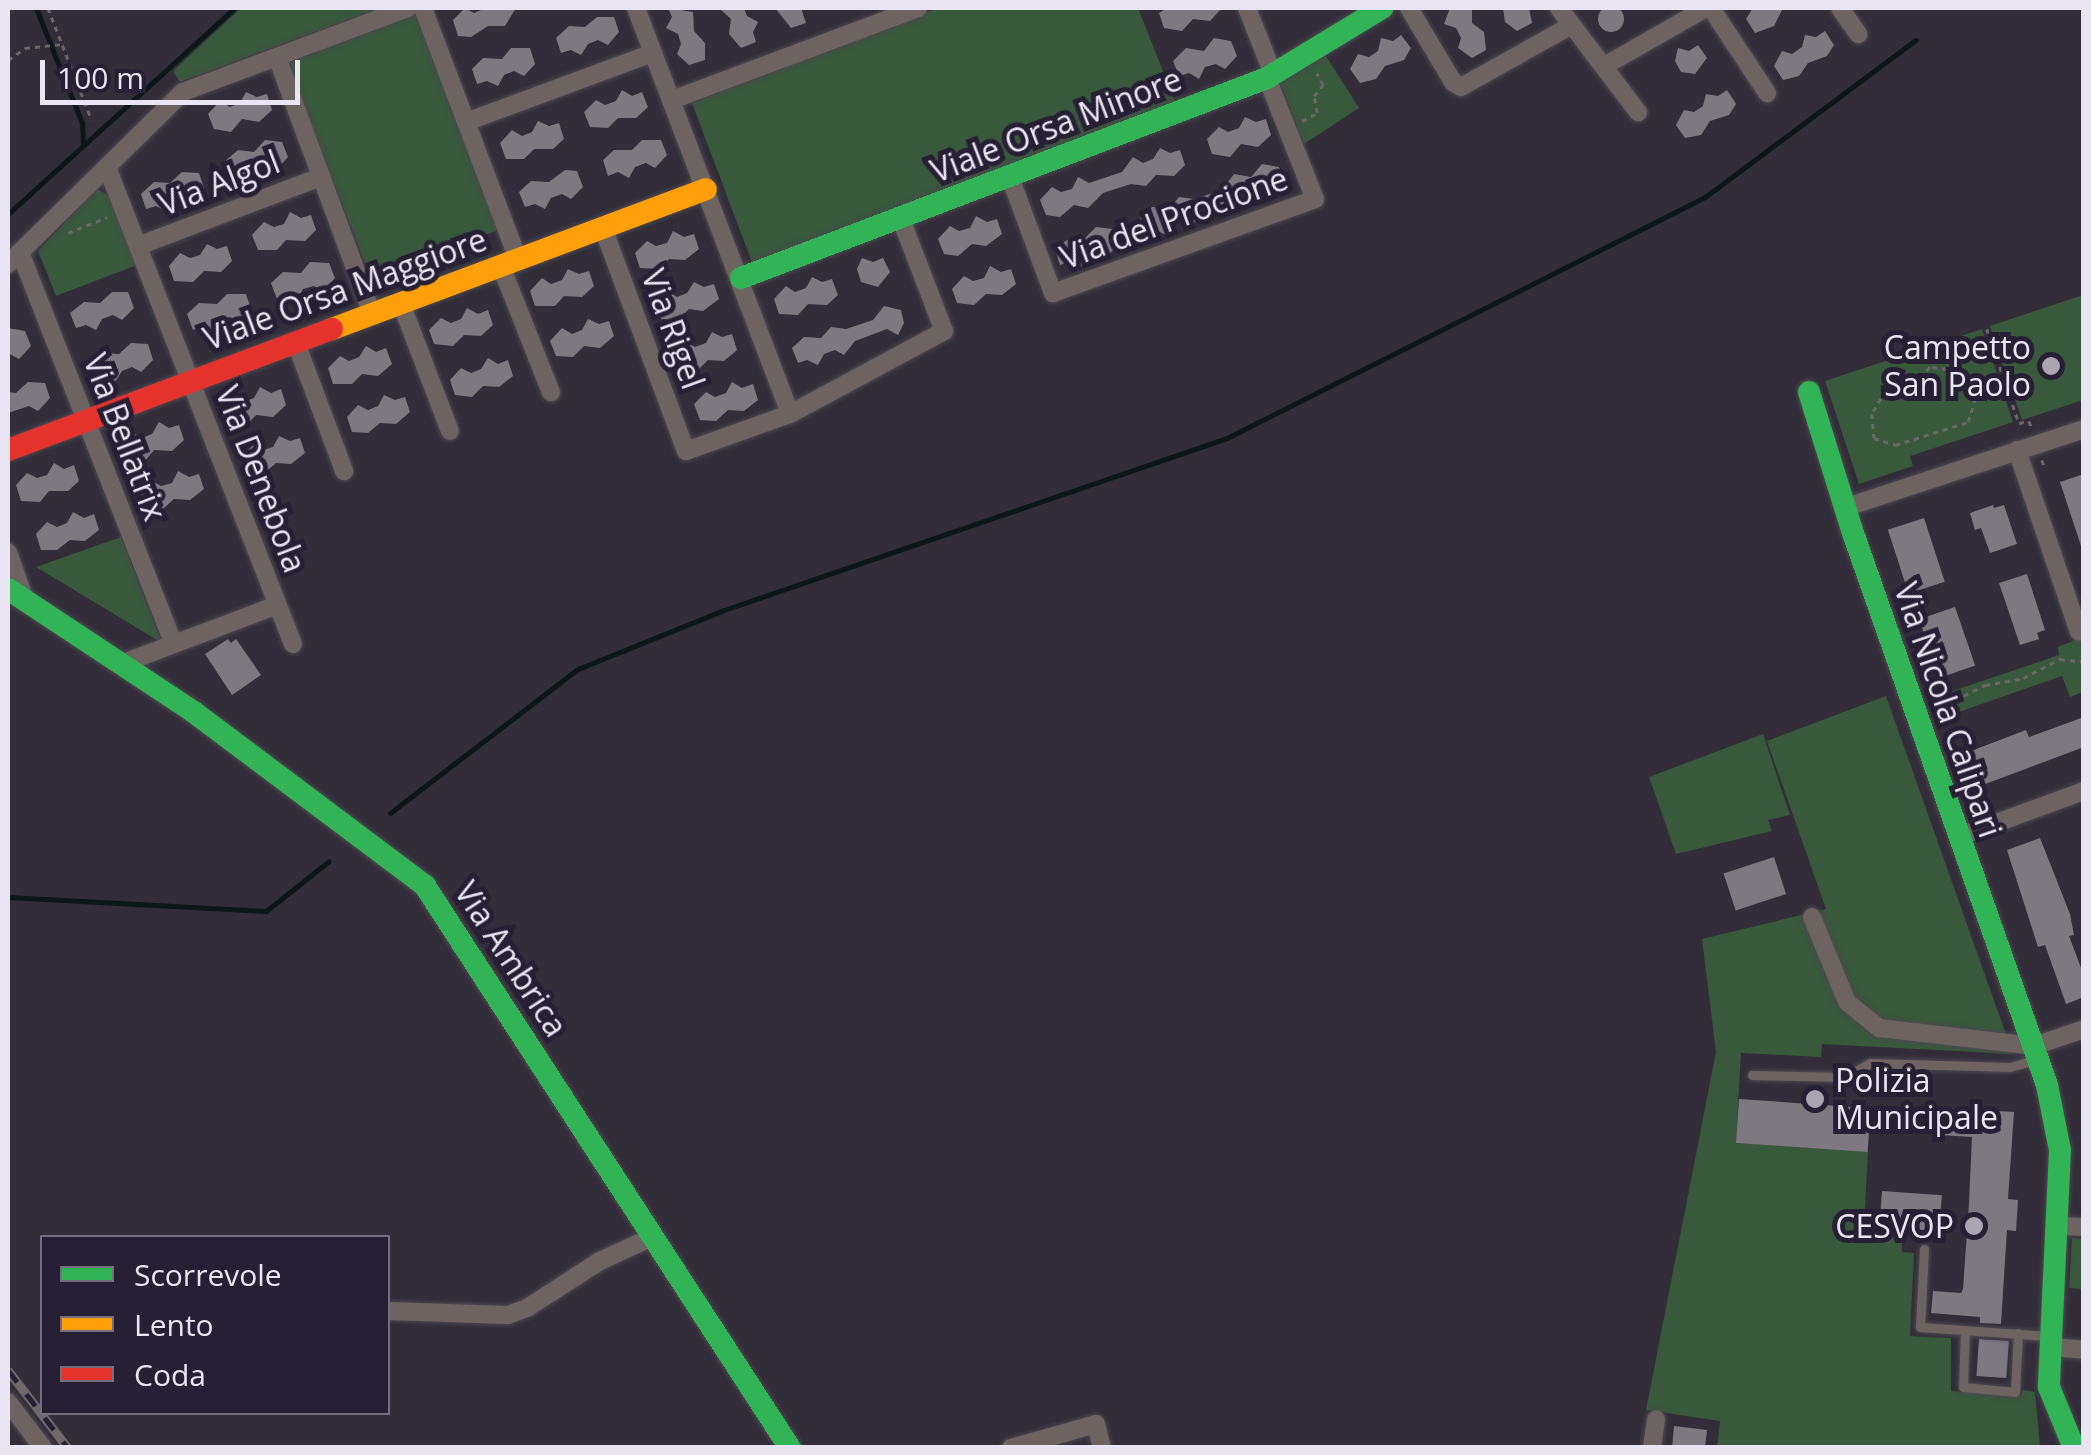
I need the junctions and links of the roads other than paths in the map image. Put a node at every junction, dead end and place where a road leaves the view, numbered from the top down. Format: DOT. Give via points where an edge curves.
graph roads {
  1 [pos="408,8"];
  2 [pos="423,8"];
  3 [pos="636,8"];
  4 [pos="918,8"];
  5 [pos="1247,8"];
  6 [pos="1382,8"];
  7 [pos="1409,8"];
  8 [pos="1560,8"];
  9 [pos="1708,8"];
  10 [pos="1840,8"];
  11 [pos="1570,26"];
  12 [pos="1858,34"];
  13 [pos="653,53"];
  14 [pos="277,57"];
  15 [pos="1606,65"];
  16 [pos="1270,76"];
  17 [pos="1767,93"];
  18 [pos="672,100"];
  19 [pos="1638,112"];
  20 [pos="466,122"];
  21 [pos="107,167"];
  22 [pos="321,177"];
  23 [pos="1010,177"];
  24 [pos="706,190"];
  25 [pos="902,220"];
  26 [pos="603,228"];
  27 [pos="138,246"];
  28 [pos="14,258"];
  29 [pos="510,263"];
  30 [pos="741,278"];
  31 [pos="401,303"];
  32 [pos="372,314"];
  33 [pos="296,343"];
  34 [pos="190,382"];
  35 [pos="551,392"];
  36 [pos="1809,392"];
  37 [pos="790,414"];
  38 [pos="86,420"];
  39 [pos="2084,428"];
  40 [pos="450,431"];
  41 [pos="8,450"];
  42 [pos="2017,450"];
  43 [pos="344,472"];
  44 [pos="1844,508"];
  45 [pos="8,552"];
  46 [pos="16,595"];
  47 [pos="277,604"];
  48 [pos="2080,632"];
  49 [pos="174,644"];
  50 [pos="293,644"];
  51 [pos="121,664"];
  52 [pos="2084,791"];
  53 [pos="1958,837"];
  54 [pos="1812,916"];
  55 [pos="2084,1029"];
  56 [pos="2037,1052"];
  57 [pos="1752,1075"];
  58 [pos="2059,1226"];
  59 [pos="2084,1227"];
  60 [pos="652,1238"];
  61 [pos="1924,1249"];
  62 [pos="390,1311"];
  63 [pos="1965,1330"];
  64 [pos="2018,1334"];
  65 [pos="2052,1341"];
  66 [pos="2084,1350"];
  67 [pos="8,1402"];
  68 [pos="1656,1419"];
  69 [pos="1020,1446"];
  70 [pos="43,1448"];
  71 [pos="790,1448"];
  72 [pos="1102,1448"];
  73 [pos="1652,1448"];
  74 [pos="2074,1448"];
  1 -- 14 [label="street"];
  2 -- 20 [label="street"];
  3 -- 13 [label="street"];
  4 -- 18 [label="street"];
  5 -- 16 [label="street"];
  6 -- 16 [label="street, Viale Orsa Minore"];
  7 -- 11 [label="street" via="1461,87"];
  8 -- 11 [label="street"];
  9 -- 15 [label="street"];
  9 -- 17 [label="street"];
  10 -- 12 [label="street"];
  11 -- 15 [label="street"];
  13 -- 18 [label="street"];
  13 -- 20 [label="street"];
  14 -- 21 [label="street" via="183,92"];
  14 -- 22 [label="street"];
  15 -- 19 [label="street"];
  16 -- 23 [label="street, Viale Orsa Minore"];
  16 -- 23 [label="street, Via del Procione" via="1315,199 1053,293"];
  18 -- 24 [label="street"];
  20 -- 29 [label="street"];
  21 -- 27 [label="street, Via Denebola"];
  21 -- 28 [label="street"];
  22 -- 27 [label="street, Via Algol"];
  22 -- 32 [label="street"];
  23 -- 25 [label="street, Viale Orsa Minore"];
  24 -- 26 [label="street, Viale Orsa Maggiore"];
  24 -- 30 [label="street"];
  25 -- 30 [label="street, Viale Orsa Minore"];
  25 -- 37 [label="street" via="944,332"];
  26 -- 29 [label="street, Viale Orsa Maggiore"];
  26 -- 37 [label="street, Via Rigel" via="686,451"];
  27 -- 34 [label="street, Via Denebola"];
  28 -- 38 [label="street, Via Bellatrix"];
  29 -- 31 [label="street, Viale Orsa Maggiore"];
  29 -- 35 [label="street"];
  30 -- 37 [label="street"];
  31 -- 32 [label="street, Viale Orsa Maggiore"];
  31 -- 40 [label="street"];
  32 -- 33 [label="street, Viale Orsa Maggiore"];
  33 -- 34 [label="street, Viale Orsa Maggiore"];
  33 -- 43 [label="street"];
  34 -- 38 [label="street, Viale Orsa Maggiore"];
  34 -- 47 [label="street, Via Denebola"];
  36 -- 44 [label="street, Via Nicola Calipari"];
  38 -- 41 [label="street, Viale Orsa Maggiore"];
  38 -- 49 [label="street, Via Bellatrix"];
  39 -- 42 [label="street"];
  42 -- 44 [label="street"];
  42 -- 48 [label="street"];
  44 -- 53 [label="street, Via Nicola Calipari"];
  45 -- 46 [label="street"];
  46 -- 51 [label="street, Via Ambrica"];
  47 -- 49 [label="street"];
  47 -- 50 [label="street, Via Denebola"];
  49 -- 51 [label="street"];
  51 -- 60 [label="street, Via Ambrica" via="425,886"];
  52 -- 53 [label="street"];
  53 -- 56 [label="street, Via Nicola Calipari"];
  54 -- 56 [label="street" via="1847,1002 1880,1028"];
  55 -- 56 [label="street"];
  56 -- 57 [label="lane" via="2010,1067 1870,1063 1846,1077"];
  56 -- 58 [label="street, Via Nicola Calipari" via="2060,1150"];
  58 -- 59 [label="street"];
  58 -- 65 [label="street, Via Nicola Calipari"];
  60 -- 62 [label="street" via="508,1315"];
  60 -- 71 [label="street, Via Ambrica"];
  61 -- 63 [label="lane" via="1920,1327"];
  63 -- 64 [label="lane"];
  63 -- 64 [label="lane" via="1963,1387 2016,1392"];
  64 -- 65 [label="lane"];
  65 -- 66 [label="street"];
  65 -- 74 [label="street, Via Nicola Calipari" via="2049,1386"];
  67 -- 70 [label="street"];
  68 -- 73 [label="street"];
  69 -- 72 [label="street" via="1096,1424"];
}
